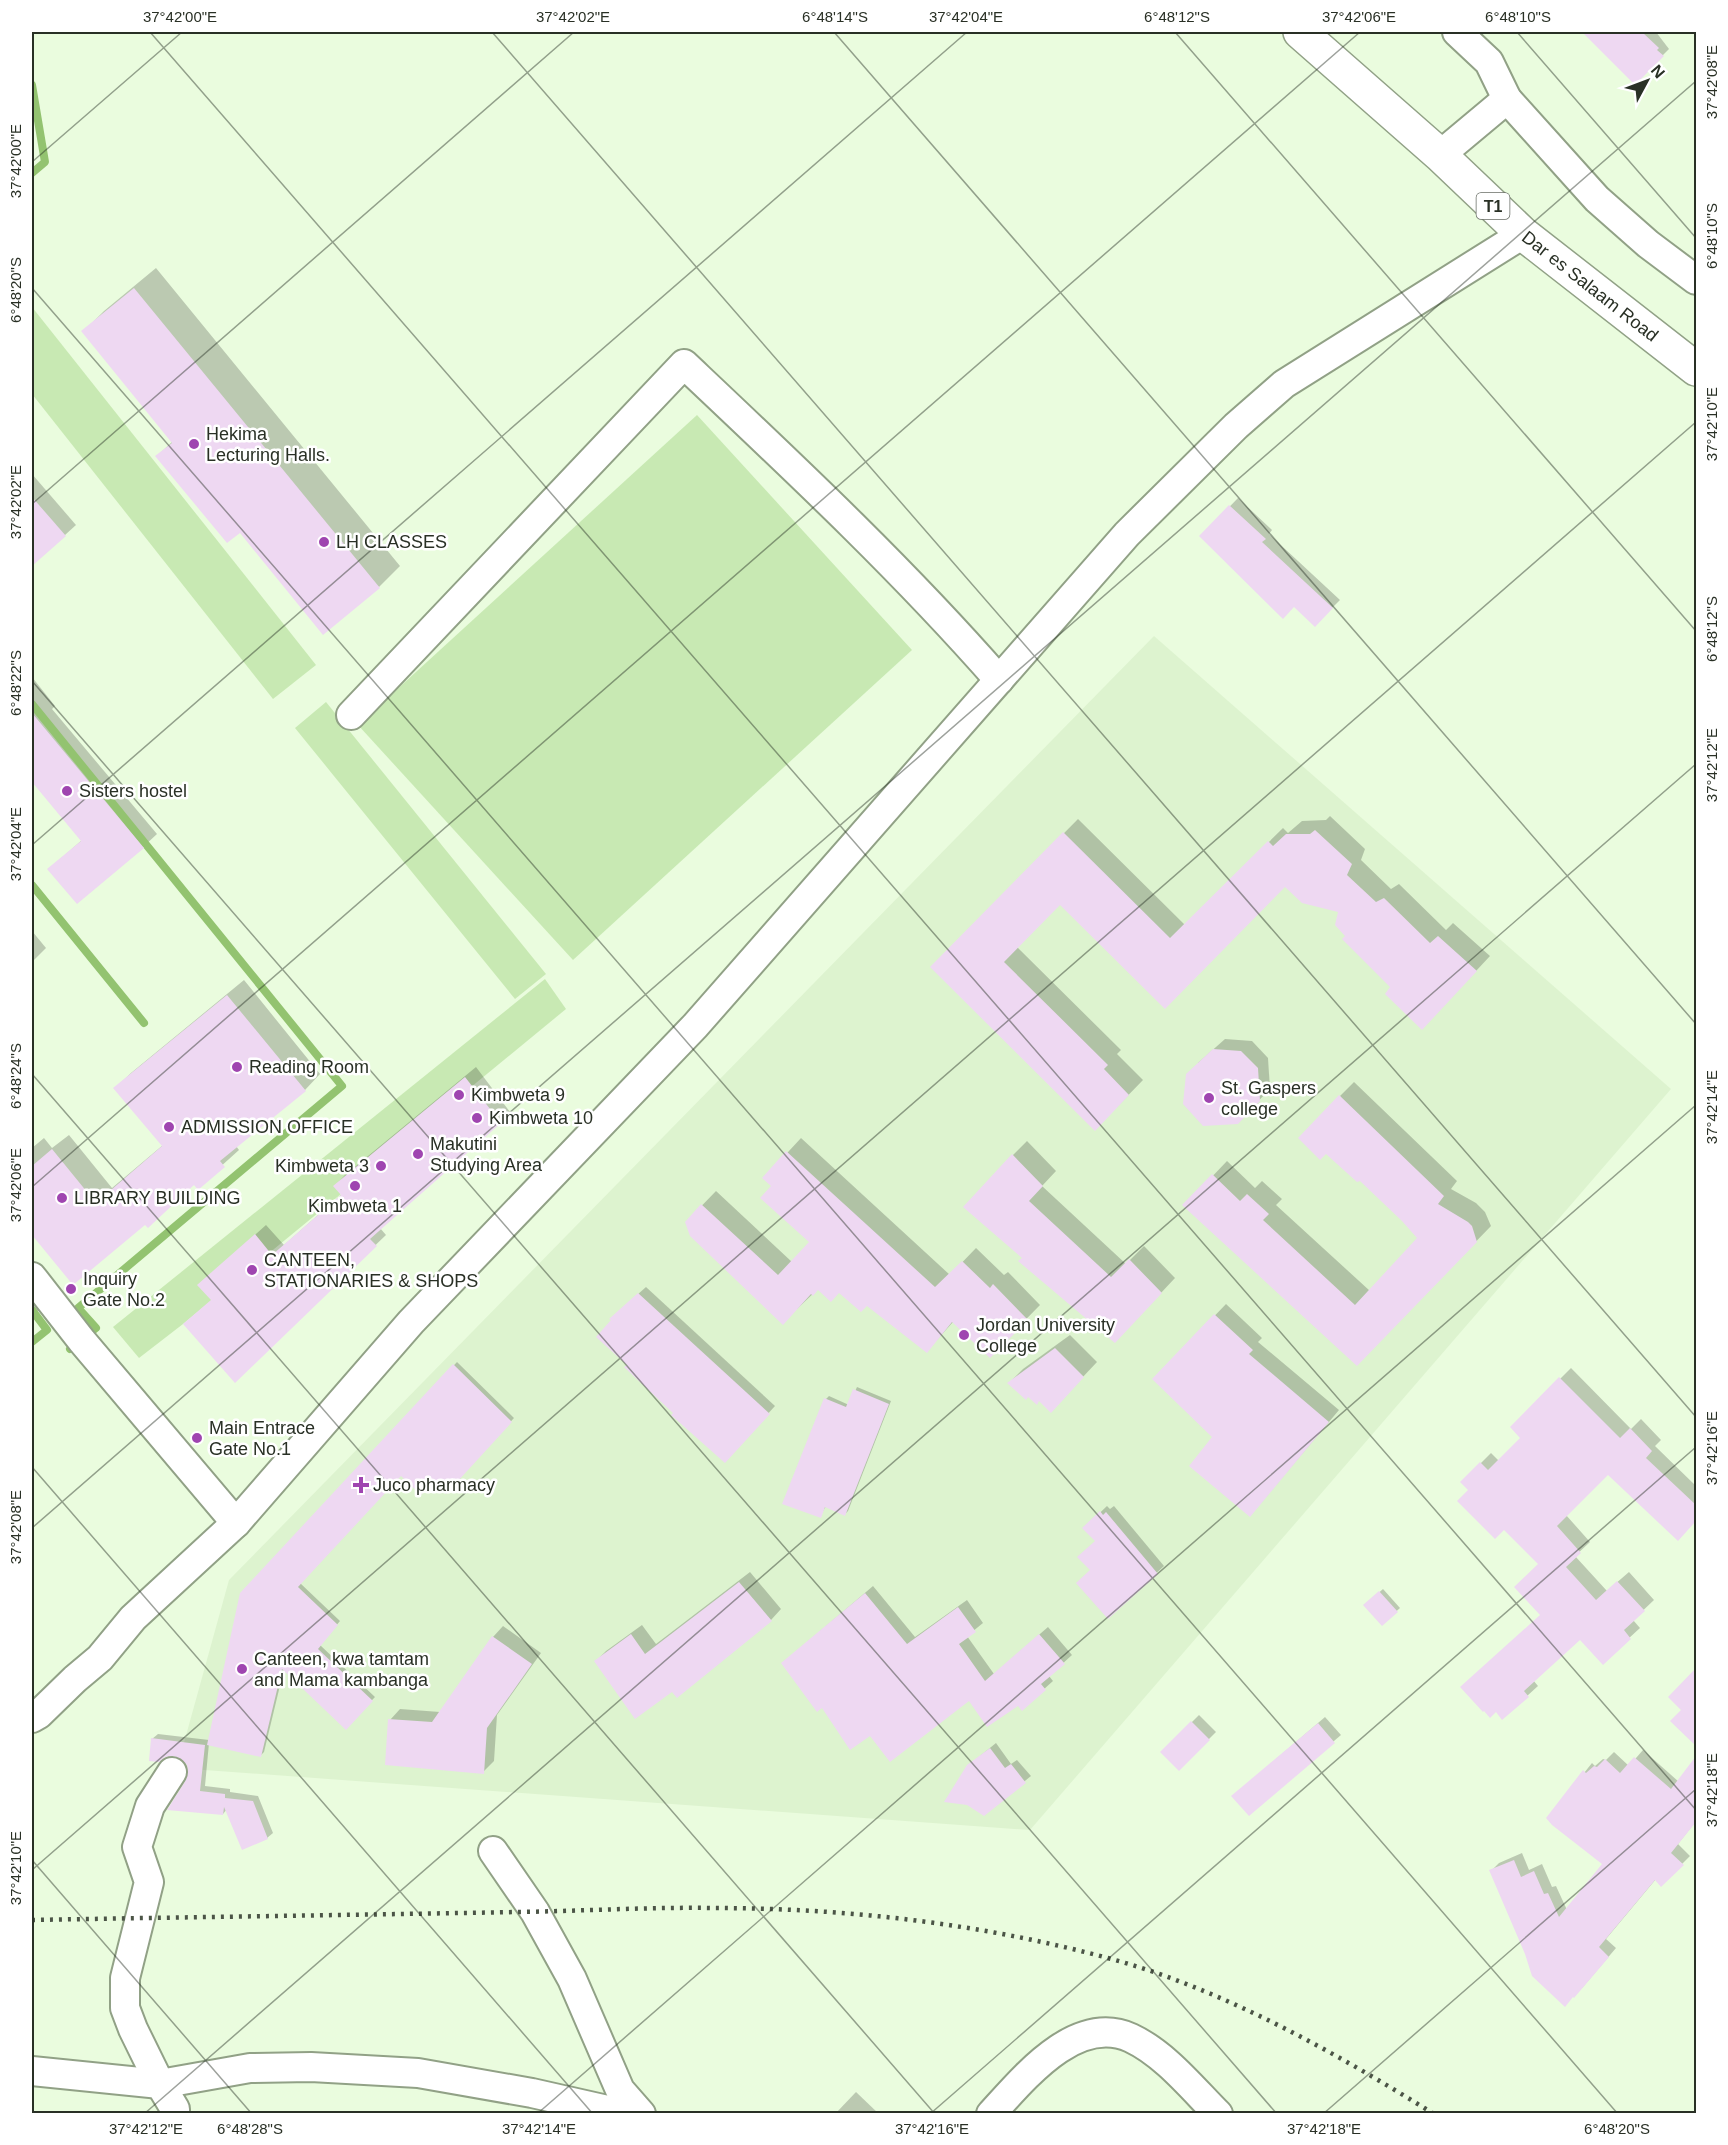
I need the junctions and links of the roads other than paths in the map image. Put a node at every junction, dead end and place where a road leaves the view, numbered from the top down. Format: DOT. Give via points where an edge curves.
graph roads {
  1 [pos="1300,32"];
  2 [pos="1457,32"];
  3 [pos="1507,99"];
  4 [pos="1440,155"];
  5 [pos="1523,234"];
  6 [pos="1696,280"];
  7 [pos="1696,369"];
  8 [pos="999,680"];
  9 [pos="351,715"];
  10 [pos="32,1277"];
  11 [pos="237,1523"];
  12 [pos="32,1718"];
  13 [pos="172,1772"];
  14 [pos="494,1851"];
  15 [pos="32,2071"];
  16 [pos="160,2084"];
  17 [pos="175,2114"];
  18 [pos="625,2114"];
  19 [pos="641,2114"];
  20 [pos="991,2114"];
  21 [pos="1218,2114"];
  1 -- 4 [label="highway, Dar es Salaam Road / T1"];
  2 -- 3 [label="street" via="1489,62"];
  3 -- 4 [label="street"];
  3 -- 6 [label="street" via="1597,199"];
  4 -- 5 [label="highway, Dar es Salaam Road / T1"];
  5 -- 7 [label="highway, Dar es Salaam Road / T1"];
  5 -- 8 [label="street" via="1284,384 1127,534"];
  8 -- 9 [label="street" via="834,506 684,364"];
  8 -- 11 [label="street" via="695,1026 411,1322"];
  10 -- 11 [label="street"];
  11 -- 12 [label="street" via="133,1618 100,1658"];
  13 -- 16 [label="street" via="150,1806 137,1847 148,1882 125,1978 126,2008"];
  14 -- 19 [label="street" via="535,1912 572,1979 620,2090"];
  15 -- 16 [label="street"];
  16 -- 17 [label="street"];
  16 -- 18 [label="street" via="250,2068 418,2073"];
  20 -- 21 [label="street" via="1034,2067 1080,2037 1093,2033 1117,2033 1149,2049"];
}
